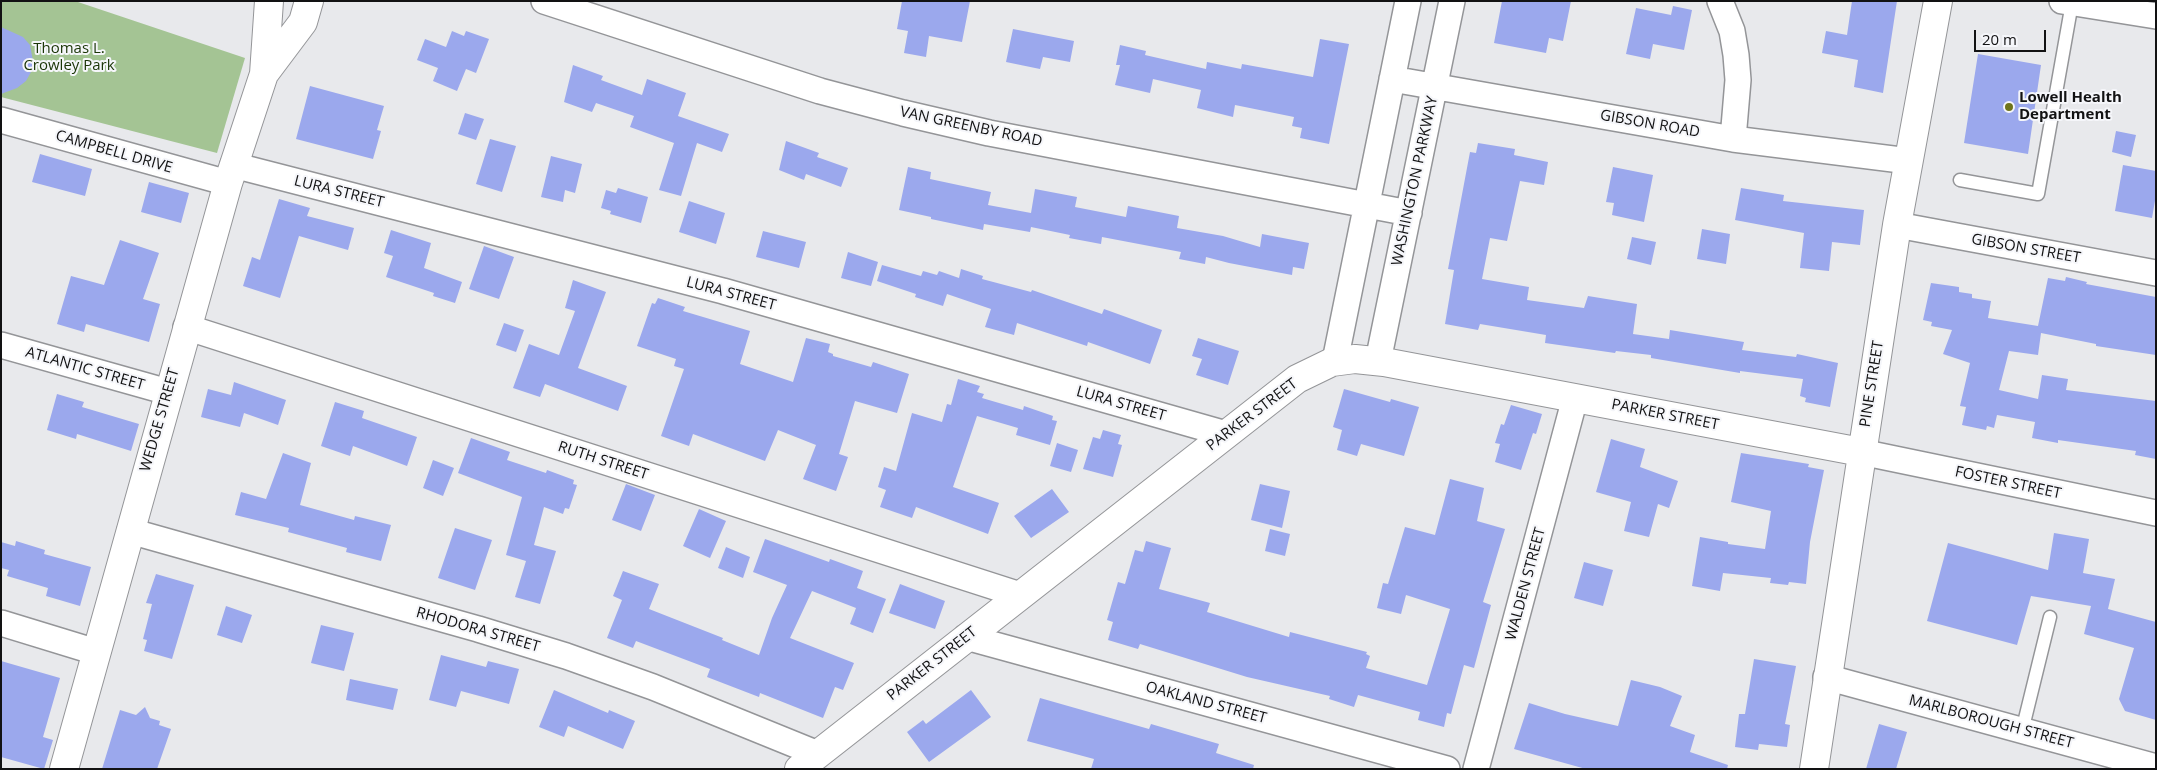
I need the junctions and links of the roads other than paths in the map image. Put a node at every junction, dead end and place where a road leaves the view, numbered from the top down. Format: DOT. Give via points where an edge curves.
graph roads {
  1 [pos="269,1"];
  2 [pos="309,1"];
  3 [pos="544,1"];
  4 [pos="1408,1"];
  5 [pos="1452,1"];
  6 [pos="1720,1"];
  7 [pos="1938,1"];
  8 [pos="2067,2"];
  9 [pos="2156,16"];
  10 [pos="264,74"];
  11 [pos="1392,79"];
  12 [pos="1435,86"];
  13 [pos="1,120"];
  14 [pos="1733,139"];
  15 [pos="1909,161"];
  16 [pos="230,174"];
  17 [pos="1960,180"];
  18 [pos="1367,205"];
  19 [pos="1409,213"];
  20 [pos="1897,225"];
  21 [pos="2156,273"];
  22 [pos="186,327"];
  23 [pos="1,345"];
  24 [pos="1336,361"];
  25 [pos="1378,361"];
  26 [pos="168,392"];
  27 [pos="1575,398"];
  28 [pos="1226,434"];
  29 [pos="1861,452"];
  30 [pos="2156,513"];
  31 [pos="130,531"];
  32 [pos="1020,595"];
  33 [pos="2050,617"];
  34 [pos="1,623"];
  35 [pos="966,637"];
  36 [pos="96,652"];
  37 [pos="1826,678"];
  38 [pos="2022,731"];
  39 [pos="808,762"];
  40 [pos="2119,763"];
  41 [pos="2156,767"];
  42 [pos="64,769"];
  43 [pos="1446,769"];
  44 [pos="1476,769"];
  45 [pos="1814,769"];
  1 -- 10 [label="street, WEDGE STREET"];
  2 -- 10 [label="street, WEDGE STREET" via="303,22"];
  3 -- 18 [label="street, VAN GREENBY ROAD" via="774,76 904,113 989,133"];
  4 -- 11 [label="street"];
  5 -- 12 [label="street, WASHINGTON PARKWAY"];
  6 -- 14 [label="street" via="1732,31 1736,55 1738,80"];
  7 -- 15 [label="street, PINE STREET"];
  8 -- 9 [label="street"];
  8 -- 17 [label="lane" via="2038,194"];
  10 -- 16 [label="street, WEDGE STREET"];
  11 -- 12 [label="street, GIBSON ROAD"];
  11 -- 18 [label="street"];
  12 -- 14 [label="street, GIBSON ROAD"];
  12 -- 19 [label="street, WASHINGTON PARKWAY"];
  13 -- 16 [label="street, CAMPBELL DRIVE"];
  14 -- 15 [label="street, GIBSON ROAD"];
  15 -- 20 [label="street, PINE STREET"];
  16 -- 22 [label="street, WEDGE STREET"];
  16 -- 28 [label="street, LURA STREET" via="723,291"];
  18 -- 19 [label="street, VAN GREENBY ROAD"];
  18 -- 24 [label="street"];
  19 -- 25 [label="street, WASHINGTON PARKWAY"];
  20 -- 21 [label="street, GIBSON STREET"];
  20 -- 29 [label="street, PINE STREET"];
  22 -- 26 [label="street, WEDGE STREET"];
  22 -- 32 [label="street, RUTH STREET"];
  23 -- 26 [label="street, ATLANTIC STREET"];
  24 -- 25 [label="street, PARKER STREET"];
  24 -- 28 [label="street, PARKER STREET" via="1297,379"];
  25 -- 27 [label="street, PARKER STREET"];
  26 -- 31 [label="street, WEDGE STREET"];
  27 -- 29 [label="street, PARKER STREET"];
  27 -- 44 [label="street, WALDEN STREET"];
  28 -- 32 [label="street, PARKER STREET"];
  29 -- 30 [label="street, FOSTER STREET"];
  29 -- 37 [label="street, PINE STREET"];
  31 -- 36 [label="street, WEDGE STREET"];
  31 -- 39 [label="street, RHODORA STREET" via="566,656 653,687"];
  32 -- 35 [label="street, PARKER STREET"];
  33 -- 38 [label="lane"];
  34 -- 36 [label="street"];
  35 -- 39 [label="street, PARKER STREET"];
  35 -- 43 [label="street, OAKLAND STREET"];
  36 -- 42 [label="street, WEDGE STREET"];
  37 -- 38 [label="street, MARLBOROUGH STREET"];
  37 -- 45 [label="street, PINE STREET"];
  38 -- 40 [label="street, MARLBOROUGH STREET"];
  40 -- 41 [label="street, MARLBOROUGH STREET"];
}
